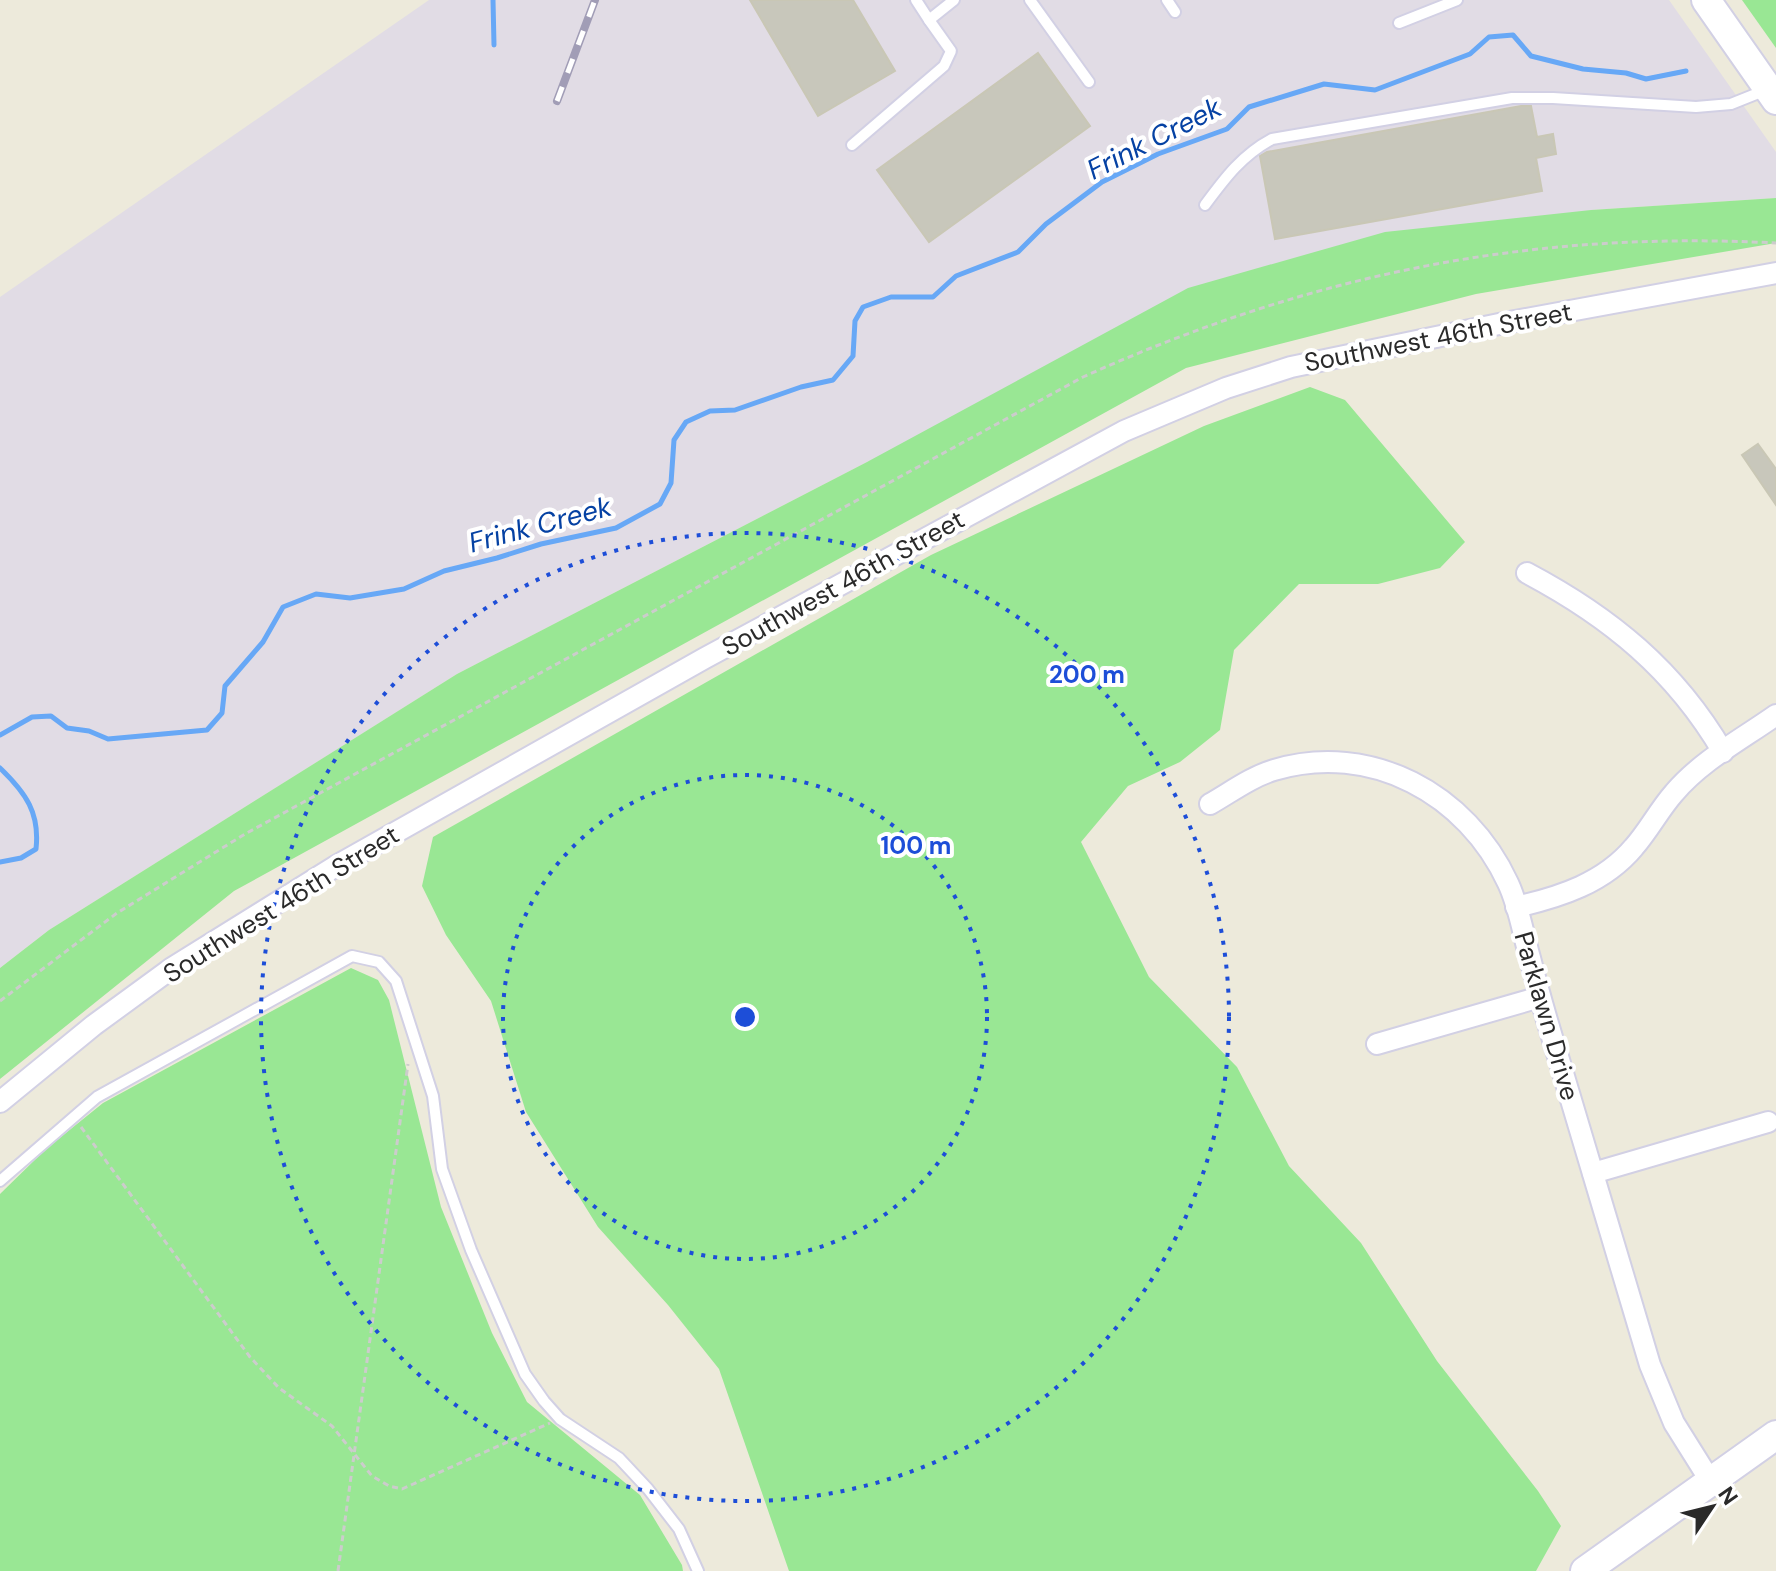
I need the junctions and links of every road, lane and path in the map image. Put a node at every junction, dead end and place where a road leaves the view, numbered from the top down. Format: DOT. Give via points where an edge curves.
graph roads {
  1 [pos="916,0"];
  2 [pos="954,0"];
  3 [pos="1030,0"];
  4 [pos="1167,0"];
  5 [pos="1457,0"];
  6 [pos="1706,0"];
  7 [pos="1175,12"];
  8 [pos="929,20"];
  9 [pos="1399,23"];
  10 [pos="1089,82"];
  11 [pos="1772,94"];
  12 [pos="852,145"];
  13 [pos="1205,205"];
  14 [pos="1776,243"];
  15 [pos="1776,273"];
  16 [pos="1527,573"];
  17 [pos="1776,715"];
  18 [pos="1723,752"];
  19 [pos="1210,804"];
  20 [pos="1516,907"];
  21 [pos="1540,997"];
  22 [pos="0,1001"];
  23 [pos="412,1031"];
  24 [pos="1377,1044"];
  25 [pos="0,1102"];
  26 [pos="73,1116"];
  27 [pos="1768,1122"];
  28 [pos="1593,1173"];
  29 [pos="0,1181"];
  30 [pos="560,1419"];
  31 [pos="1776,1435"];
  32 [pos="354,1451"];
  33 [pos="1711,1482"];
  34 [pos="338,1571"];
  35 [pos="698,1571"];
  36 [pos="1585,1571"];
  1 -- 8 [label="lane"];
  2 -- 8 [label="lane"];
  3 -- 10 [label="lane"];
  4 -- 7 [label="lane"];
  5 -- 9 [label="lane"];
  6 -- 11 [label="main road"];
  8 -- 12 [label="lane" via="951,51 944,66"];
  11 -- 13 [label="lane" via="1696,107 1512,98 1272,139 1234,166"];
  14 -- 22 [label="path" via="1592,244 1446,261 1297,296 1147,348 1083,377 245,834 117,913"];
  15 -- 25 [label="street, Southwest 46th Street" via="1291,367 1124,431 336,866 172,968"];
  16 -- 18 [label="street" via="1582,604 1641,649 1672,681"];
  17 -- 18 [label="street"];
  18 -- 20 [label="street" via="1674,793 1633,850 1605,873 1574,891"];
  19 -- 20 [label="street, Parklawn Drive" via="1257,776 1312,762 1386,770 1421,785 1465,819 1490,850"];
  20 -- 21 [label="street, Parklawn Drive"];
  21 -- 24 [label="street"];
  21 -- 28 [label="street, Parklawn Drive"];
  23 -- 26 [label="lane" via="396,981 379,962 352,956 97,1097"];
  23 -- 30 [label="lane" via="433,1096 442,1169 471,1250 525,1374"];
  23 -- 32 [label="path"];
  26 -- 29 [label="lane"];
  26 -- 32 [label="path" via="250,1357"];
  27 -- 28 [label="street"];
  28 -- 33 [label="street, Parklawn Drive" via="1660,1395"];
  30 -- 32 [label="path" via="402,1489 372,1476"];
  30 -- 35 [label="lane" via="619,1458 648,1489 679,1529"];
  31 -- 33 [label="main road"];
  32 -- 34 [label="path"];
  33 -- 36 [label="main road"];
}
